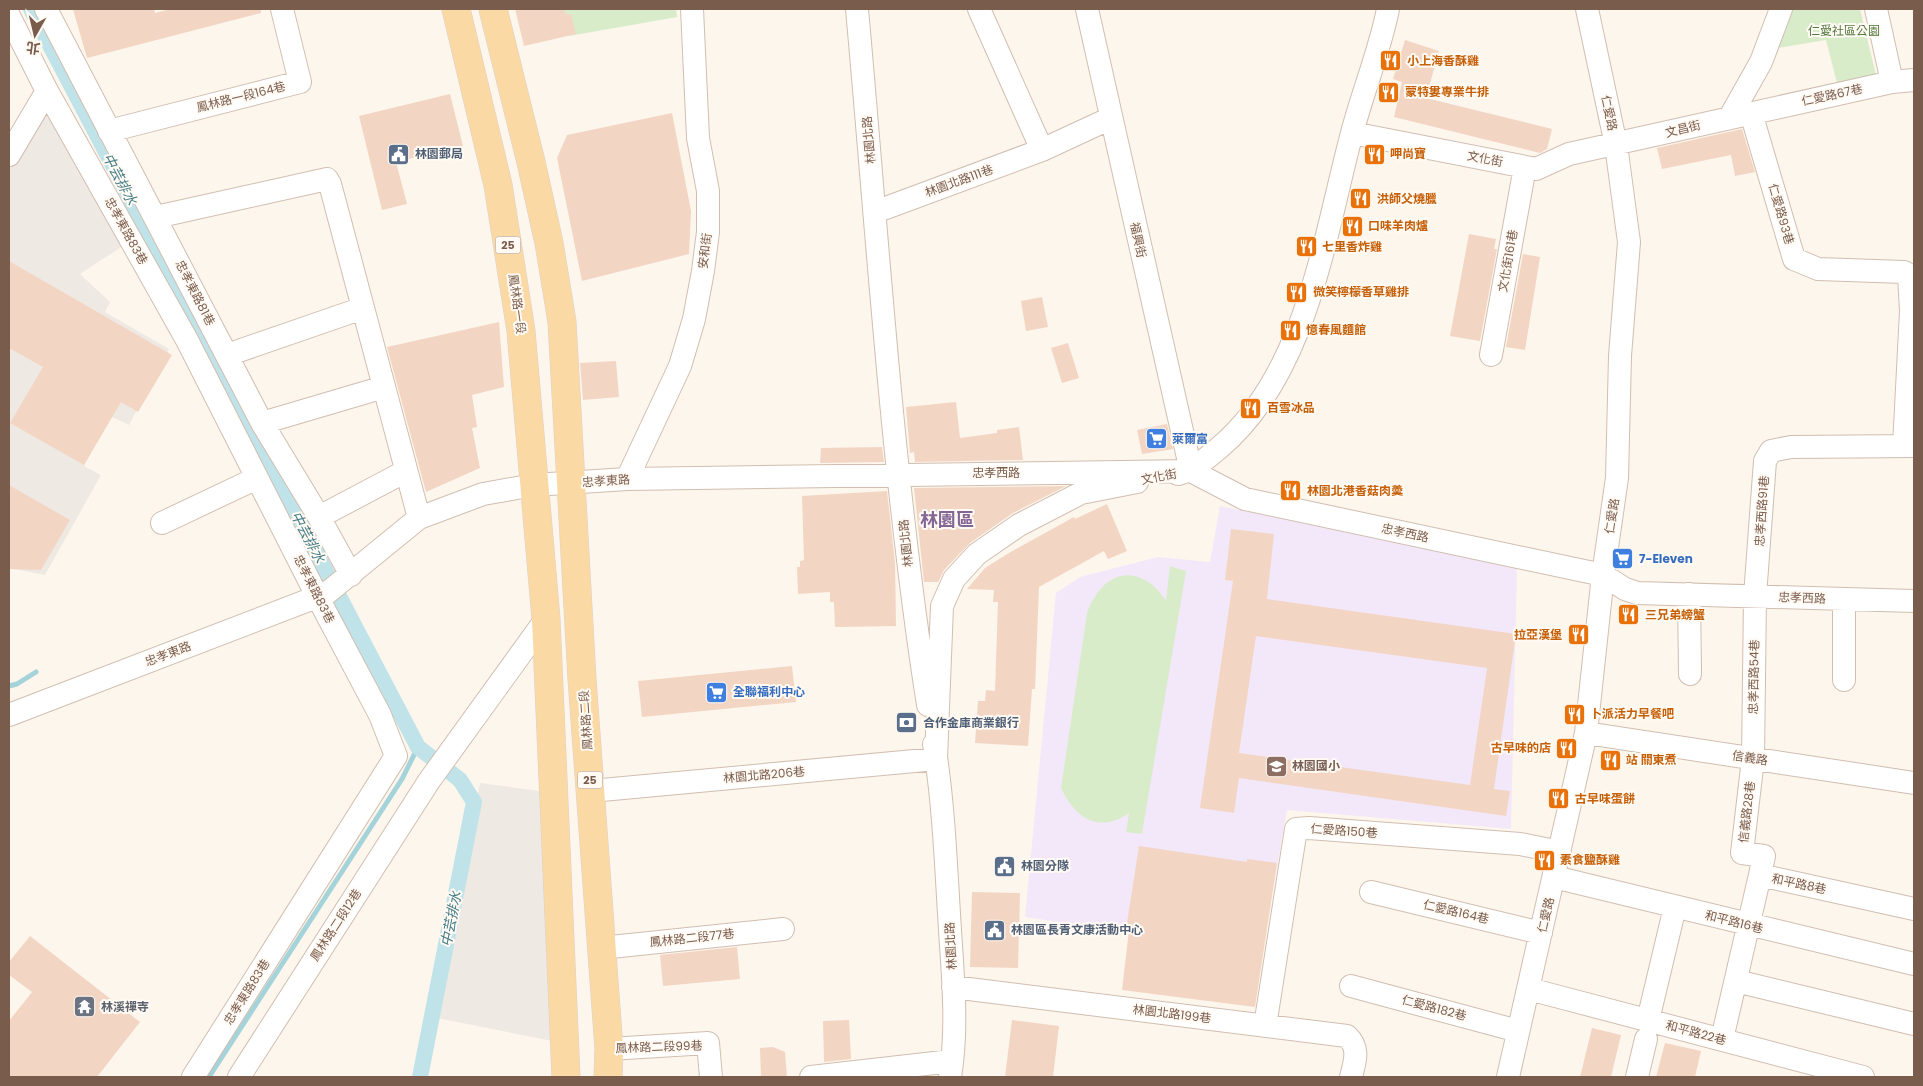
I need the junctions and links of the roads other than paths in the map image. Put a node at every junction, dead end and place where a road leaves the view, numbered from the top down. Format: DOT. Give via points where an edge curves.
graph roads {
  1 [pos="46,9"];
  2 [pos="282,9"];
  3 [pos="456,9"];
  4 [pos="493,9"];
  5 [pos="692,9"];
  6 [pos="857,9"];
  7 [pos="979,9"];
  8 [pos="1087,9"];
  9 [pos="1388,9"];
  10 [pos="1587,9"];
  11 [pos="1781,9"];
  12 [pos="1876,9"];
  13 [pos="9,16"];
  14 [pos="1914,80"];
  15 [pos="1892,82"];
  16 [pos="47,91"];
  17 [pos="1740,115"];
  18 [pos="1112,118"];
  19 [pos="109,131"];
  20 [pos="1352,133"];
  21 [pos="1616,145"];
  22 [pos="1042,150"];
  23 [pos="9,155"];
  24 [pos="1526,167"];
  25 [pos="875,212"];
  26 [pos="156,217"];
  27 [pos="363,308"];
  28 [pos="1913,312"];
  29 [pos="227,355"];
  30 [pos="1492,355"];
  31 [pos="384,387"];
  32 [pos="262,423"];
  33 [pos="1909,446"];
  34 [pos="406,470"];
  35 [pos="1191,471"];
  36 [pos="898,473"];
  37 [pos="257,478"];
  38 [pos="627,479"];
  39 [pos="572,483"];
  40 [pos="534,485"];
  41 [pos="319,517"];
  42 [pos="419,518"];
  43 [pos="162,523"];
  44 [pos="1603,575"];
  45 [pos="334,586"];
  46 [pos="1689,594"];
  47 [pos="1756,596"];
  48 [pos="1844,599"];
  49 [pos="1914,601"];
  50 [pos="546,619"];
  51 [pos="1690,674"];
  52 [pos="1844,680"];
  53 [pos="9,716"];
  54 [pos="1586,732"];
  55 [pos="936,759"];
  56 [pos="1753,759"];
  57 [pos="1914,783"];
  58 [pos="591,791"];
  59 [pos="1560,852"];
  60 [pos="1760,875"];
  61 [pos="1554,877"];
  62 [pos="1370,892"];
  63 [pos="1675,907"];
  64 [pos="1914,909"];
  65 [pos="1749,926"];
  66 [pos="783,928"];
  67 [pos="1542,933"];
  68 [pos="601,948"];
  69 [pos="1914,964"];
  70 [pos="1736,981"];
  71 [pos="1351,986"];
  72 [pos="953,987"];
  73 [pos="1529,989"];
  74 [pos="1914,1024"];
  75 [pos="1265,1026"];
  76 [pos="1518,1030"];
  77 [pos="1647,1030"];
  78 [pos="1722,1040"];
  79 [pos="608,1049"];
  80 [pos="951,1069"];
  81 [pos="193,1077"];
  82 [pos="239,1077"];
  83 [pos="566,1077"];
  84 [pos="608,1077"];
  85 [pos="711,1077"];
  86 [pos="811,1077"];
  87 [pos="1351,1077"];
  88 [pos="1508,1077"];
  89 [pos="1637,1077"];
  90 [pos="1863,1077"];
  1 -- 19 [label="street, 忠孝東路81巷"];
  2 -- 19 [label="street, 鳳林路一段164巷" via="300,82"];
  3 -- 40 [label="main road, 鳳林路一段 / 25" via="498,185 521,331"];
  4 -- 39 [label="main road, 25" via="531,162 560,312"];
  5 -- 38 [label="street, 安和街" via="698,138 708,191 708,232 703,271 694,319 680,366"];
  6 -- 25 [label="street, 林園北路"];
  7 -- 22 [label="street"];
  8 -- 18 [label="street, 福興街"];
  9 -- 20 [label="street, 文化街"];
  10 -- 21 [label="street, 仁愛路"];
  11 -- 17 [label="street"];
  12 -- 15 [label="street"];
  13 -- 16 [label="street, 忠孝東路83巷"];
  14 -- 15 [label="street, 仁愛路67巷"];
  15 -- 17 [label="street, 仁愛路67巷"];
  16 -- 23 [label="street"];
  16 -- 37 [label="street, 忠孝東路83巷" via="187,340"];
  17 -- 21 [label="street, 文昌街"];
  17 -- 28 [label="street, 仁愛路93巷" via="1794,259 1818,269 1904,272 1909,275"];
  18 -- 22 [label="street, 林園北路111巷"];
  18 -- 35 [label="street, 福興街"];
  19 -- 26 [label="street, 忠孝東路81巷"];
  20 -- 24 [label="street, 文化街"];
  20 -- 35 [label="street, 文化街" via="1322,254 1279,372 1252,414 1226,442"];
  21 -- 24 [label="street, 文化街" via="1569,154 1536,169"];
  21 -- 44 [label="street, 仁愛路" via="1629,242 1620,356 1617,478"];
  22 -- 25 [label="street, 林園北路111巷"];
  24 -- 30 [label="street, 文化街161巷"];
  25 -- 36 [label="street, 林園北路"];
  26 -- 27 [label="street" via="327,179"];
  26 -- 29 [label="street, 忠孝東路81巷"];
  27 -- 29 [label="street"];
  27 -- 31 [label="street"];
  28 -- 33 [label="street"];
  29 -- 32 [label="street, 忠孝東路81巷"];
  31 -- 32 [label="street"];
  31 -- 34 [label="street"];
  32 -- 41 [label="street, 忠孝東路81巷"];
  33 -- 47 [label="street, 忠孝西路91巷" via="1791,447 1771,451 1765,461"];
  34 -- 41 [label="street"];
  34 -- 42 [label="street"];
  35 -- 36 [label="street, 忠孝西路"];
  35 -- 44 [label="street, 忠孝西路" via="1245,499"];
  35 -- 55 [label="street, 文化街" via="1081,493 1012,530 977,554 954,578 942,606"];
  36 -- 38 [label="street, 忠孝東路"];
  36 -- 55 [label="street, 林園北路" via="914,616"];
  37 -- 43 [label="street"];
  37 -- 45 [label="street, 忠孝東路83巷"];
  38 -- 39 [label="street, 忠孝東路"];
  39 -- 40 [label="street, 忠孝東路"];
  39 -- 58 [label="main road, 鳳林路二段 / 25"];
  40 -- 42 [label="street, 忠孝東路" via="482,494"];
  40 -- 50 [label="main road, 25"];
  41 -- 45 [label="street, 忠孝東路81巷"];
  42 -- 45 [label="street, 忠孝東路"];
  44 -- 46 [label="street, 忠孝西路" via="1637,593"];
  44 -- 54 [label="street, 仁愛路"];
  45 -- 53 [label="street, 忠孝東路"];
  45 -- 81 [label="street, 忠孝東路83巷" via="396,756"];
  46 -- 47 [label="street, 忠孝西路"];
  46 -- 51 [label="street"];
  47 -- 48 [label="street, 忠孝西路"];
  47 -- 56 [label="street, 忠孝西路54巷"];
  48 -- 49 [label="street, 忠孝西路"];
  48 -- 52 [label="street"];
  50 -- 82 [label="street, 鳳林路二段12巷" via="439,767"];
  50 -- 83 [label="main road, 25"];
  54 -- 56 [label="street, 信義路"];
  54 -- 59 [label="street, 仁愛路"];
  55 -- 58 [label="street, 林園北路206巷"];
  55 -- 72 [label="street, 林園北路"];
  56 -- 57 [label="street, 信義路"];
  56 -- 60 [label="street, 信義路28巷" via="1742,853 1764,856"];
  58 -- 68 [label="main road, 鳳林路二段 / 25"];
  59 -- 61 [label="street, 仁愛路"];
  59 -- 75 [label="street, 仁愛路150巷" via="1520,844 1296,829"];
  60 -- 64 [label="street, 和平路8巷"];
  60 -- 65 [label="street, 和平路8巷"];
  61 -- 63 [label="street, 和平路16巷"];
  61 -- 67 [label="street, 仁愛路"];
  62 -- 67 [label="street, 仁愛路164巷"];
  63 -- 65 [label="street, 和平路16巷"];
  63 -- 77 [label="street"];
  65 -- 69 [label="street, 和平路16巷"];
  65 -- 70 [label="street, 和平路8巷"];
  66 -- 68 [label="street, 鳳林路二段77巷"];
  67 -- 73 [label="street, 仁愛路"];
  68 -- 79 [label="main road, 鳳林路二段 / 25"];
  70 -- 74 [label="street"];
  70 -- 78 [label="street, 和平路8巷"];
  71 -- 76 [label="street, 仁愛路182巷"];
  72 -- 75 [label="street, 林園北路199巷"];
  72 -- 80 [label="street, 林園北路"];
  73 -- 76 [label="street, 仁愛路"];
  73 -- 77 [label="street, 和平路22巷"];
  75 -- 87 [label="street, 林園北路199巷" via="1347,1036 1355,1043"];
  76 -- 88 [label="street, 仁愛路"];
  77 -- 78 [label="street, 和平路22巷"];
  77 -- 89 [label="street"];
  78 -- 90 [label="street, 和平路22巷"];
  79 -- 84 [label="main road, 鳳林路二段 / 25"];
  79 -- 85 [label="street, 鳳林路二段99巷" via="708,1043"];
  80 -- 86 [label="street"];
}
